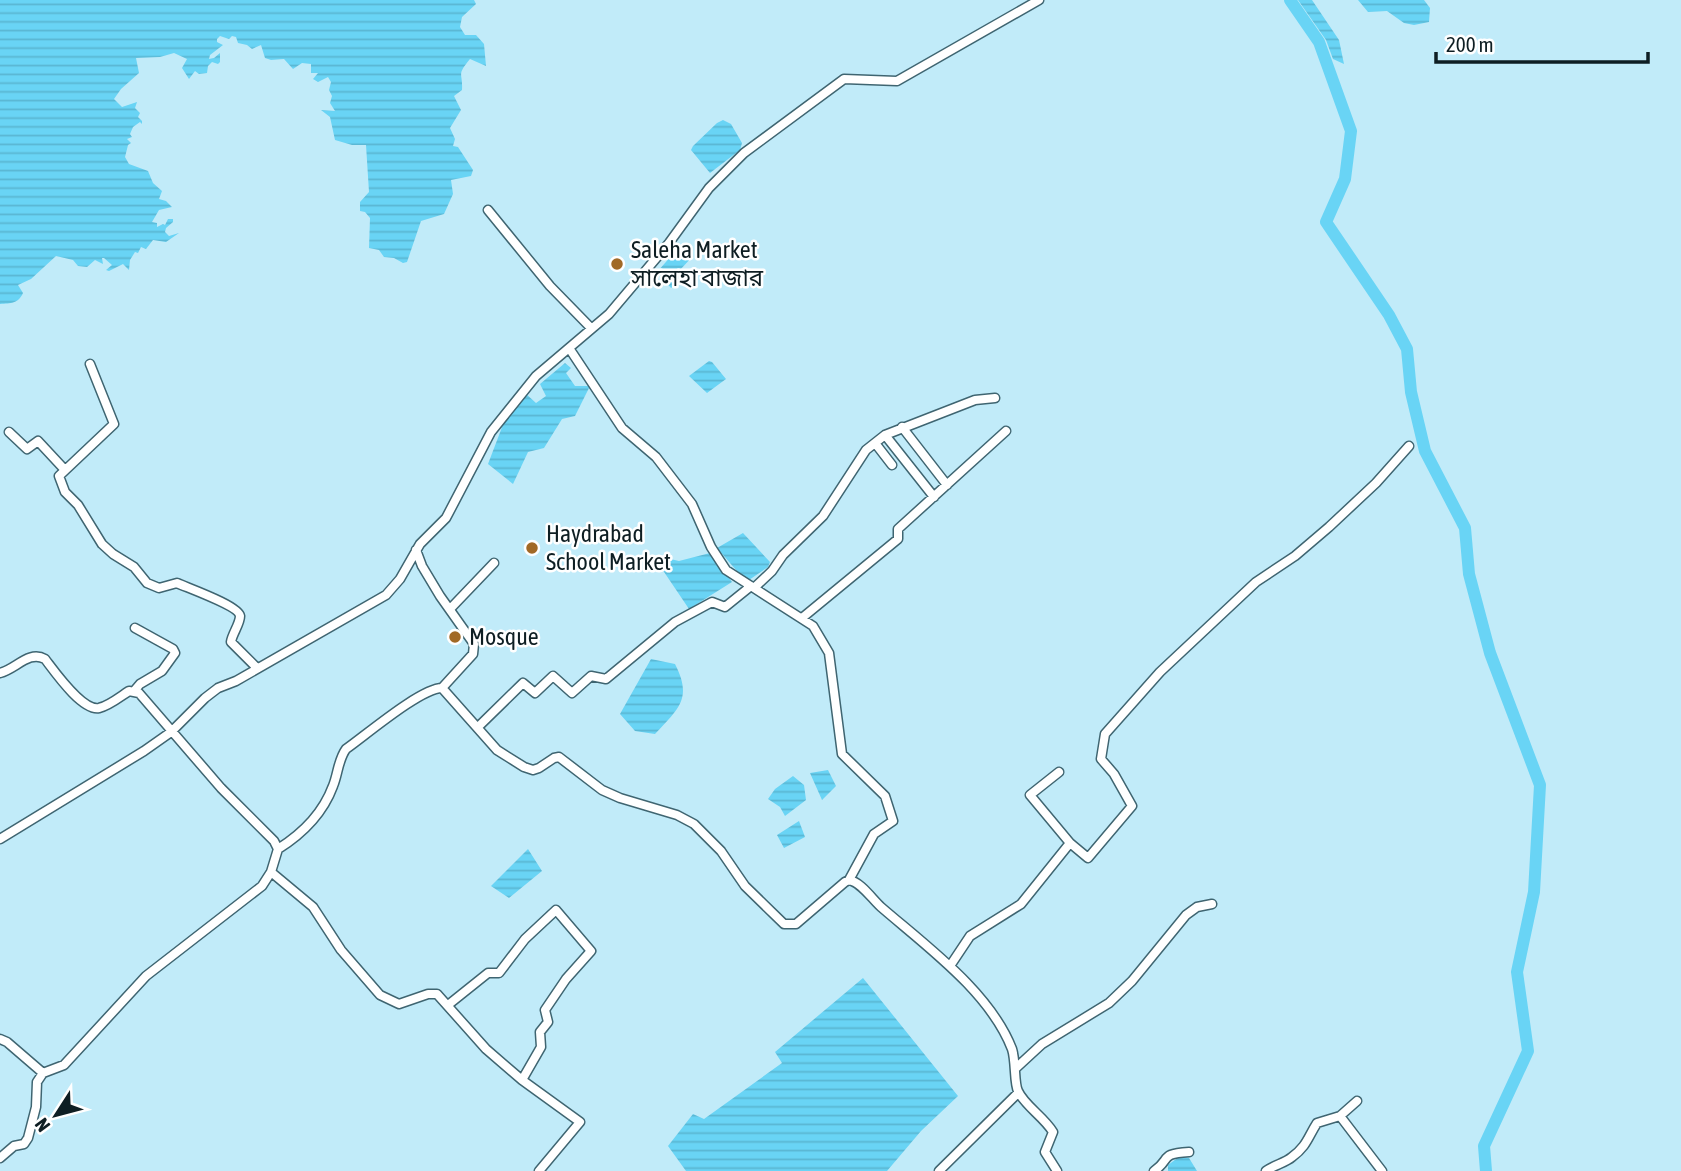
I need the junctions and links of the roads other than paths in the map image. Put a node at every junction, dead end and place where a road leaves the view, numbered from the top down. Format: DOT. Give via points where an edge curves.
graph roads {
  1 [pos="1039,0"];
  2 [pos="488,210"];
  3 [pos="591,328"];
  4 [pos="569,348"];
  5 [pos="90,364"];
  6 [pos="995,398"];
  7 [pos="902,426"];
  8 [pos="1006,430"];
  9 [pos="9,432"];
  10 [pos="885,435"];
  11 [pos="875,443"];
  12 [pos="1409,446"];
  13 [pos="892,465"];
  14 [pos="65,470"];
  15 [pos="947,485"];
  16 [pos="934,497"];
  17 [pos="416,550"];
  18 [pos="494,563"];
  19 [pos="752,587"];
  20 [pos="450,609"];
  21 [pos="802,618"];
  22 [pos="135,628"];
  23 [pos="257,668"];
  24 [pos="0,673"];
  25 [pos="442,688"];
  26 [pos="134,691"];
  27 [pos="478,727"];
  28 [pos="171,732"];
  29 [pos="1059,772"];
  30 [pos="0,839"];
  31 [pos="1070,843"];
  32 [pos="278,849"];
  33 [pos="271,873"];
  34 [pos="849,880"];
  35 [pos="1212,904"];
  36 [pos="950,965"];
  37 [pos="448,1005"];
  38 [pos="0,1039"];
  39 [pos="1016,1068"];
  40 [pos="43,1073"];
  41 [pos="522,1080"];
  42 [pos="1018,1093"];
  43 [pos="1357,1101"];
  44 [pos="1340,1116"];
  45 [pos="1189,1152"];
  46 [pos="0,1158"];
  47 [pos="538,1171"];
  48 [pos="939,1171"];
  49 [pos="1057,1171"];
  50 [pos="1154,1171"];
  51 [pos="1266,1171"];
  52 [pos="1382,1171"];
  1 -- 3 [label="street" via="897,81 844,79 744,153 709,188 610,314"];
  2 -- 3 [label="street"];
  3 -- 4 [label="street"];
  4 -- 17 [label="street" via="536,376 491,432 446,518"];
  4 -- 19 [label="street" via="622,428 656,457 692,504 710,547 726,570"];
  5 -- 14 [label="street" via="114,424"];
  6 -- 7 [label="street" via="975,400"];
  7 -- 10 [label="street"];
  7 -- 15 [label="street"];
  8 -- 15 [label="street"];
  9 -- 14 [label="street" via="27,449 38,442"];
  10 -- 11 [label="street"];
  10 -- 16 [label="street"];
  11 -- 13 [label="street"];
  11 -- 19 [label="street" via="823,516"];
  12 -- 31 [label="street" via="1329,527 1256,582 1160,672 1105,734 1101,759 1132,806 1088,858"];
  14 -- 23 [label="street" via="60,483 102,544 147,583 159,588 177,583 237,611 240,617 231,642"];
  15 -- 16 [label="street"];
  16 -- 21 [label="street" via="898,529 898,539"];
  17 -- 20 [label="street"];
  17 -- 23 [label="street" via="386,595"];
  18 -- 20 [label="street"];
  19 -- 21 [label="street"];
  19 -- 27 [label="street" via="725,607 712,602 675,622 606,679 591,676 572,693 553,676 535,693 523,683"];
  20 -- 25 [label="street" via="475,649"];
  21 -- 34 [label="street" via="813,626 829,653 842,754 885,796 893,821 874,834"];
  22 -- 26 [label="street" via="175,653 162,671"];
  23 -- 28 [label="street" via="211,693"];
  24 -- 26 [label="street" via="38,656 89,707 100,708"];
  25 -- 27 [label="street"];
  25 -- 32 [label="street" via="393,714 346,749 333,788 316,816"];
  26 -- 28 [label="street"];
  27 -- 34 [label="street" via="497,750 524,767 533,770 559,757 603,790 687,819 784,924 796,924"];
  28 -- 30 [label="street"];
  28 -- 32 [label="street"];
  29 -- 31 [label="street" via="1030,795"];
  31 -- 36 [label="street" via="1021,904 970,936"];
  32 -- 33 [label="street"];
  33 -- 37 [label="street" via="313,907 341,950 380,995 399,1004 437,994"];
  33 -- 40 [label="street" via="248,898 146,976 64,1065"];
  34 -- 36 [label="street"];
  35 -- 39 [label="street" via="1186,915 1109,1003 1042,1044"];
  36 -- 39 [label="street" via="984,1002 1012,1048"];
  37 -- 41 [label="street" via="486,1049"];
  37 -- 41 [label="street" via="488,974 499,973 525,939 556,911 591,951 545,1010 548,1022 540,1032 541,1047"];
  38 -- 40 [label="street"];
  39 -- 42 [label="street"];
  40 -- 46 [label="street" via="37,1082 28,1138"];
  41 -- 47 [label="street" via="580,1122"];
  42 -- 48 [label="street"];
  42 -- 49 [label="street" via="1053,1132 1045,1152"];
  43 -- 44 [label="street"];
  44 -- 51 [label="street" via="1317,1123 1310,1139 1291,1159"];
  44 -- 52 [label="street"];
  45 -- 50 [label="street" via="1171,1153"];
}
